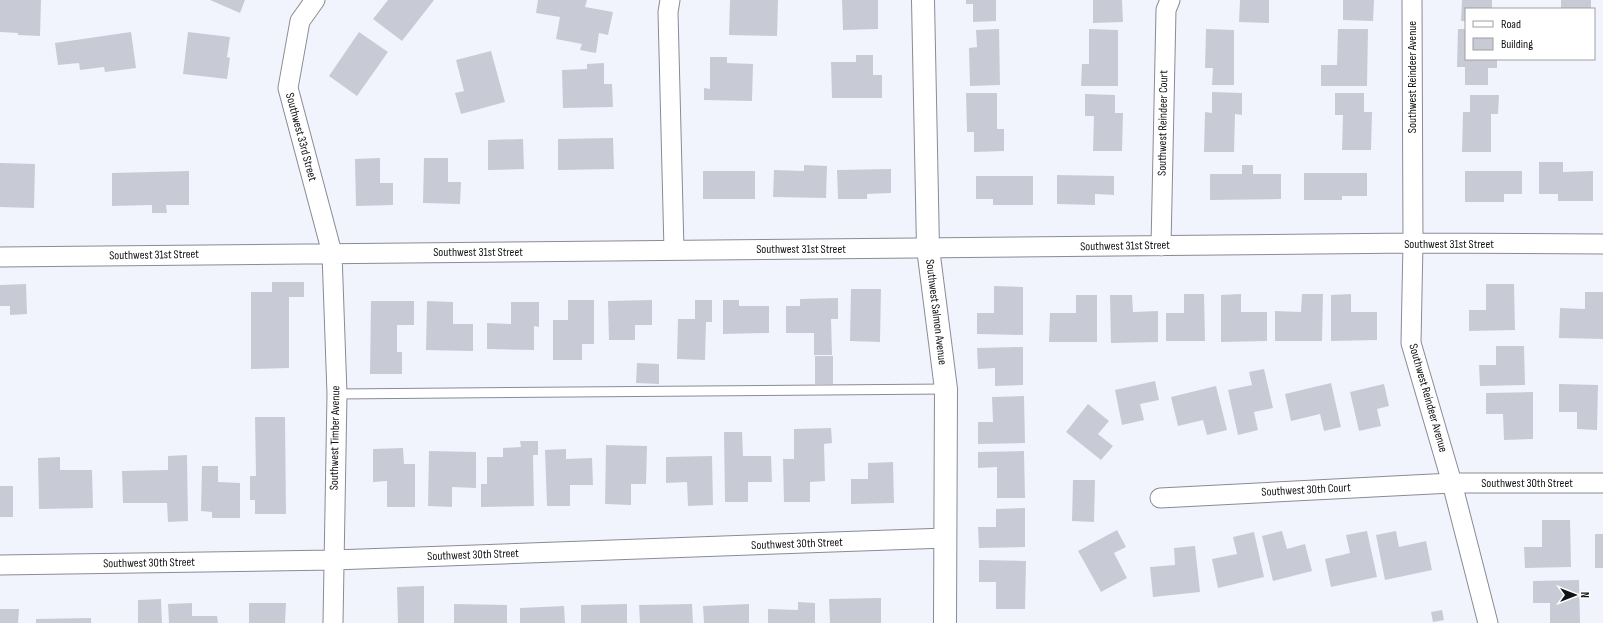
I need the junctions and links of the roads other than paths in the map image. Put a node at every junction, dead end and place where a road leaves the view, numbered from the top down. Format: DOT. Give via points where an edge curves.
graph roads {
  1 [pos="316,0"];
  2 [pos="670,0"];
  3 [pos="924,0"];
  4 [pos="1170,0"];
  5 [pos="1412,0"];
  6 [pos="1413,243"];
  7 [pos="1603,244"];
  8 [pos="1161,246"];
  9 [pos="928,248"];
  10 [pos="674,250"];
  11 [pos="332,253"];
  12 [pos="0,257"];
  13 [pos="946,389"];
  14 [pos="337,394"];
  15 [pos="1452,483"];
  16 [pos="1603,484"];
  17 [pos="1160,498"];
  18 [pos="946,538"];
  19 [pos="333,560"];
  20 [pos="0,565"];
  21 [pos="333,623"];
  22 [pos="945,623"];
  23 [pos="1488,623"];
  1 -- 11 [label="street, Southwest 33rd Street" via="300,21 288,88"];
  2 -- 10 [label="street" via="668,12"];
  3 -- 9 [label="street, Southwest Salmon Avenue"];
  4 -- 8 [label="street, Southwest Reindeer Court" via="1166,10"];
  5 -- 6 [label="street, Southwest Reindeer Avenue"];
  6 -- 7 [label="street, Southwest 31st Street"];
  6 -- 8 [label="street, Southwest 31st Street"];
  6 -- 15 [label="street, Southwest Reindeer Avenue" via="1411,343"];
  8 -- 9 [label="street, Southwest 31st Street"];
  9 -- 10 [label="street, Southwest 31st Street"];
  9 -- 13 [label="street, Southwest Salmon Avenue"];
  10 -- 11 [label="street, Southwest 31st Street"];
  11 -- 12 [label="street, Southwest 31st Street"];
  11 -- 14 [label="street, Southwest Timber Avenue"];
  13 -- 14 [label="lane"];
  13 -- 18 [label="street, Southwest Salmon Avenue"];
  14 -- 19 [label="street, Southwest Timber Avenue"];
  15 -- 16 [label="street, Southwest 30th Street"];
  15 -- 17 [label="street, Southwest 30th Court"];
  15 -- 23 [label="street, Southwest Reindeer Avenue"];
  18 -- 19 [label="street, Southwest 30th Street"];
  18 -- 22 [label="street, Southwest Salmon Avenue"];
  19 -- 20 [label="street, Southwest 30th Street"];
  19 -- 21 [label="street, Southwest Timber Avenue"];
}
